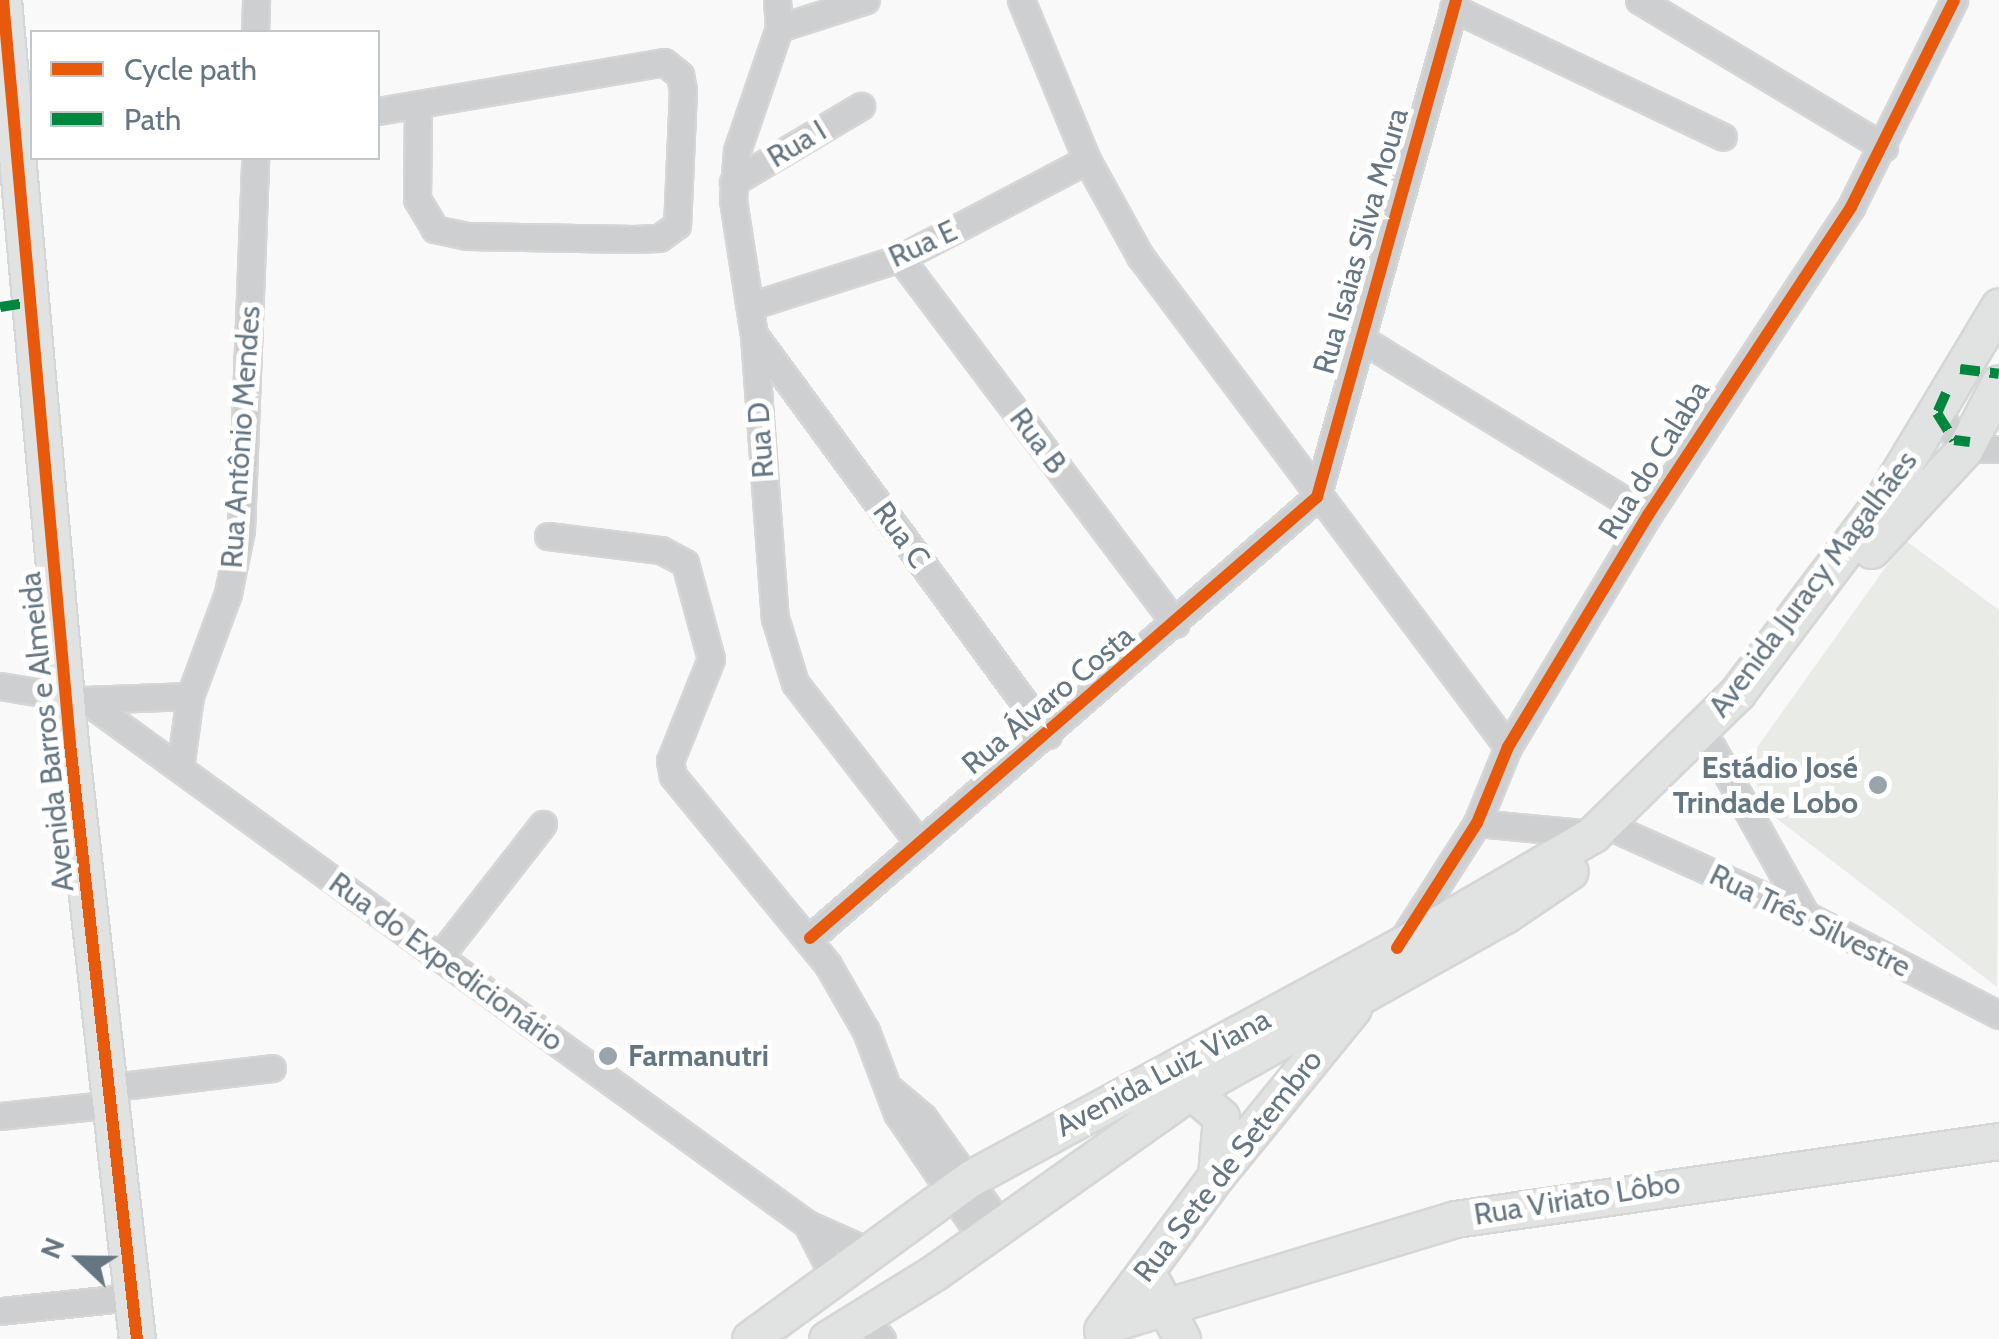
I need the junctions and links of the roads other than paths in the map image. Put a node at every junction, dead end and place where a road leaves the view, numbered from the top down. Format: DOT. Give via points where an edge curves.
graph roads {
  1 [pos="3,0"];
  2 [pos="256,0"];
  3 [pos="777,0"];
  4 [pos="866,0"];
  5 [pos="1021,0"];
  6 [pos="1639,0"];
  7 [pos="1954,0"];
  8 [pos="1455,4"];
  9 [pos="779,28"];
  10 [pos="256,30"];
  11 [pos="861,106"];
  12 [pos="418,107"];
  13 [pos="380,111"];
  14 [pos="1723,137"];
  15 [pos="1884,147"];
  16 [pos="255,160"];
  17 [pos="1087,160"];
  18 [pos="9,161"];
  19 [pos="733,182"];
  20 [pos="900,258"];
  21 [pos="750,306"];
  22 [pos="1999,306"];
  23 [pos="754,335"];
  24 [pos="1358,338"];
  25 [pos="1957,374"];
  26 [pos="1999,384"];
  27 [pos="1936,411"];
  28 [pos="1982,449"];
  29 [pos="1317,497"];
  30 [pos="1648,516"];
  31 [pos="548,536"];
  32 [pos="1176,624"];
  33 [pos="0,686"];
  34 [pos="190,696"];
  35 [pos="76,698"];
  36 [pos="1048,734"];
  37 [pos="1508,747"];
  38 [pos="1712,747"];
  39 [pos="180,768"];
  40 [pos="1477,823"];
  41 [pos="543,824"];
  42 [pos="1607,832"];
  43 [pos="919,843"];
  44 [pos="1806,916"];
  45 [pos="810,938"];
  46 [pos="1397,948"];
  47 [pos="439,956"];
  48 [pos="1363,995"];
  49 [pos="1999,1015"];
  50 [pos="272,1068"];
  51 [pos="1191,1091"];
  52 [pos="114,1096"];
  53 [pos="0,1116"];
  54 [pos="1999,1141"];
  55 [pos="1216,1176"];
  56 [pos="962,1184"];
  57 [pos="807,1224"];
  58 [pos="991,1231"];
  59 [pos="866,1250"];
  60 [pos="1146,1271"];
  61 [pos="833,1275"];
  62 [pos="134,1296"];
  63 [pos="1165,1306"];
  64 [pos="0,1311"];
  65 [pos="872,1327"];
  66 [pos="1101,1332"];
  67 [pos="138,1339"];
  68 [pos="750,1339"];
  69 [pos="827,1339"];
  70 [pos="1182,1339"];
  1 -- 18 [label="main road, Avenida Barros e Almeida"];
  2 -- 10 [label="street"];
  3 -- 9 [label="street, Rua D"];
  4 -- 9 [label="street"];
  5 -- 17 [label="street"];
  6 -- 15 [label="street"];
  7 -- 15 [label="street, Rua do Calaba"];
  8 -- 14 [label="street"];
  8 -- 24 [label="street, Rua Isaias Silva Moura"];
  9 -- 19 [label="street, Rua D"];
  11 -- 19 [label="street, Rua I"];
  12 -- 12 [label="street" via="664,62 674,67 684,90 677,225 659,238 468,236 435,229 417,199"];
  12 -- 13 [label="street"];
  15 -- 30 [label="street, Rua do Calaba"];
  16 -- 34 [label="street, Rua Antônio Mendes" via="242,530 228,593"];
  17 -- 20 [label="street, Rua E"];
  17 -- 29 [label="street" via="1165,294"];
  18 -- 35 [label="main road, Avenida Barros e Almeida"];
  19 -- 21 [label="street, Rua D"];
  20 -- 21 [label="street, Rua E"];
  20 -- 32 [label="street, Rua B"];
  21 -- 23 [label="street, Rua D"];
  22 -- 25 [label="main road, Avenida Juracy Magalhães"];
  23 -- 36 [label="street, Rua C"];
  23 -- 43 [label="street, Rua D" via="774,618 785,663"];
  24 -- 29 [label="street, Rua Isaias Silva Moura"];
  24 -- 30 [label="street"];
  25 -- 26 [label="street"];
  25 -- 27 [label="main road, Avenida Juracy Magalhães"];
  26 -- 28 [label="main road, Avenida Juracy Magalhães"];
  27 -- 28 [label="street"];
  27 -- 42 [label="main road, Avenida Juracy Magalhães" via="1882,501 1737,693"];
  28 -- 38 [label="main road, Avenida Juracy Magalhães" via="1875,545"];
  29 -- 32 [label="street, Rua Álvaro Costa"];
  29 -- 37 [label="street"];
  30 -- 37 [label="street, Rua do Calaba"];
  31 -- 45 [label="street" via="661,550 674,554 692,575 711,659 670,761 674,776"];
  32 -- 36 [label="street, Rua Álvaro Costa"];
  33 -- 35 [label="street"];
  34 -- 35 [label="street"];
  34 -- 39 [label="street, Rua Antônio Mendes"];
  35 -- 39 [label="street, Rua do Expedicionário"];
  35 -- 52 [label="main road, Avenida Barros e Almeida"];
  36 -- 43 [label="street, Rua Álvaro Costa"];
  37 -- 40 [label="street, Rua do Calaba"];
  38 -- 42 [label="main road, Avenida Juracy Magalhães"];
  38 -- 44 [label="street"];
  39 -- 47 [label="street, Rua do Expedicionário"];
  40 -- 42 [label="street, Rua Três Silvestre"];
  40 -- 46 [label="street, Rua do Calaba"];
  41 -- 47 [label="street"];
  42 -- 44 [label="street, Rua Três Silvestre"];
  42 -- 46 [label="main road, Avenida Luiz Viana"];
  42 -- 48 [label="main road, Avenida Luiz Viana" via="1505,915"];
  43 -- 45 [label="street, Rua Álvaro Costa"];
  44 -- 49 [label="street, Rua Três Silvestre"];
  45 -- 56 [label="street" via="866,1031 891,1090 916,1110"];
  46 -- 56 [label="main road, Avenida Luiz Viana"];
  47 -- 57 [label="street, Rua do Expedicionário"];
  48 -- 51 [label="main road, Avenida Luiz Viana"];
  48 -- 55 [label="main road, Rua Sete de Setembro"];
  50 -- 52 [label="street"];
  51 -- 55 [label="main road" via="1221,1118"];
  51 -- 58 [label="main road, Avenida Luiz Viana"];
  52 -- 53 [label="street"];
  52 -- 62 [label="main road, Avenida Barros e Almeida"];
  54 -- 63 [label="main road, Rua Viriato Lôbo" via="1455,1219"];
  55 -- 60 [label="main road, Rua Sete de Setembro"];
  56 -- 58 [label="street"];
  56 -- 59 [label="main road, Avenida Luiz Viana"];
  57 -- 59 [label="street, Rua do Expedicionário"];
  57 -- 61 [label="street, Rua do Expedicionário"];
  58 -- 65 [label="main road, Avenida Luiz Viana"];
  59 -- 61 [label="main road, Avenida Luiz Viana"];
  60 -- 63 [label="main road"];
  60 -- 66 [label="main road, Rua Sete de Setembro"];
  61 -- 68 [label="main road, Avenida Luiz Viana"];
  62 -- 64 [label="street"];
  62 -- 67 [label="main road, Avenida Barros e Almeida"];
  63 -- 66 [label="main road, Rua Viriato Lôbo"];
  63 -- 70 [label="main road"];
  65 -- 69 [label="main road, Avenida Luiz Viana"];
}
